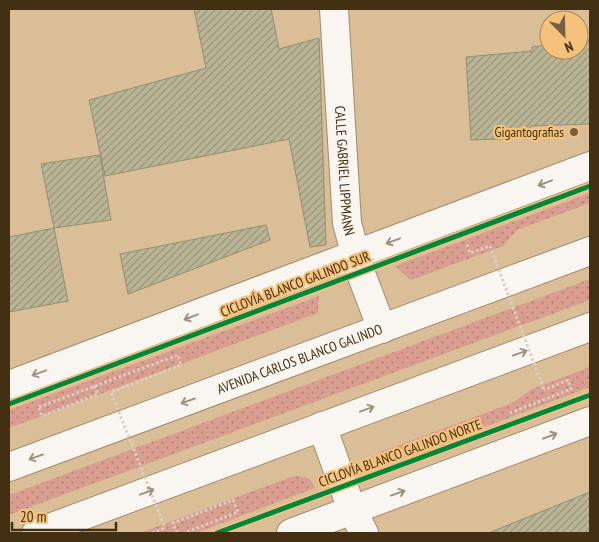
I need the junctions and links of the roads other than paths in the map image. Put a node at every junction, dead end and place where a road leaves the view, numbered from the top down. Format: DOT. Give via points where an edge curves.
graph roads {
  1 [pos="334,9"];
  2 [pos="590,166"];
  3 [pos="590,251"];
  4 [pos="355,255"];
  5 [pos="590,327"];
  6 [pos="382,329"];
  7 [pos="9,385"];
  8 [pos="590,421"];
  9 [pos="322,426"];
  10 [pos="9,467"];
  11 [pos="358,522"];
  12 [pos="36,533"];
  13 [pos="291,533"];
  1 -- 4 [label="main road, CALLE GABRIEL LIPPMANN" via="347,223"];
  2 -- 4 [label="main road, one-way"];
  3 -- 6 [label="main road, AVENIDA CARLOS BLANCO GALINDO"];
  4 -- 6 [label="main road, CALLE GABRIEL LIPPMANN"];
  4 -- 7 [label="main road, one-way"];
  9 -- 5 [label="main road, one-way"];
  6 -- 10 [label="main road, AVENIDA CARLOS BLANCO GALINDO, one-way"];
  11 -- 8 [label="main road, one-way"];
  9 -- 11 [label="main road"];
  12 -- 9 [label="main road, one-way"];
  11 -- 13 [label="main road"];
}
